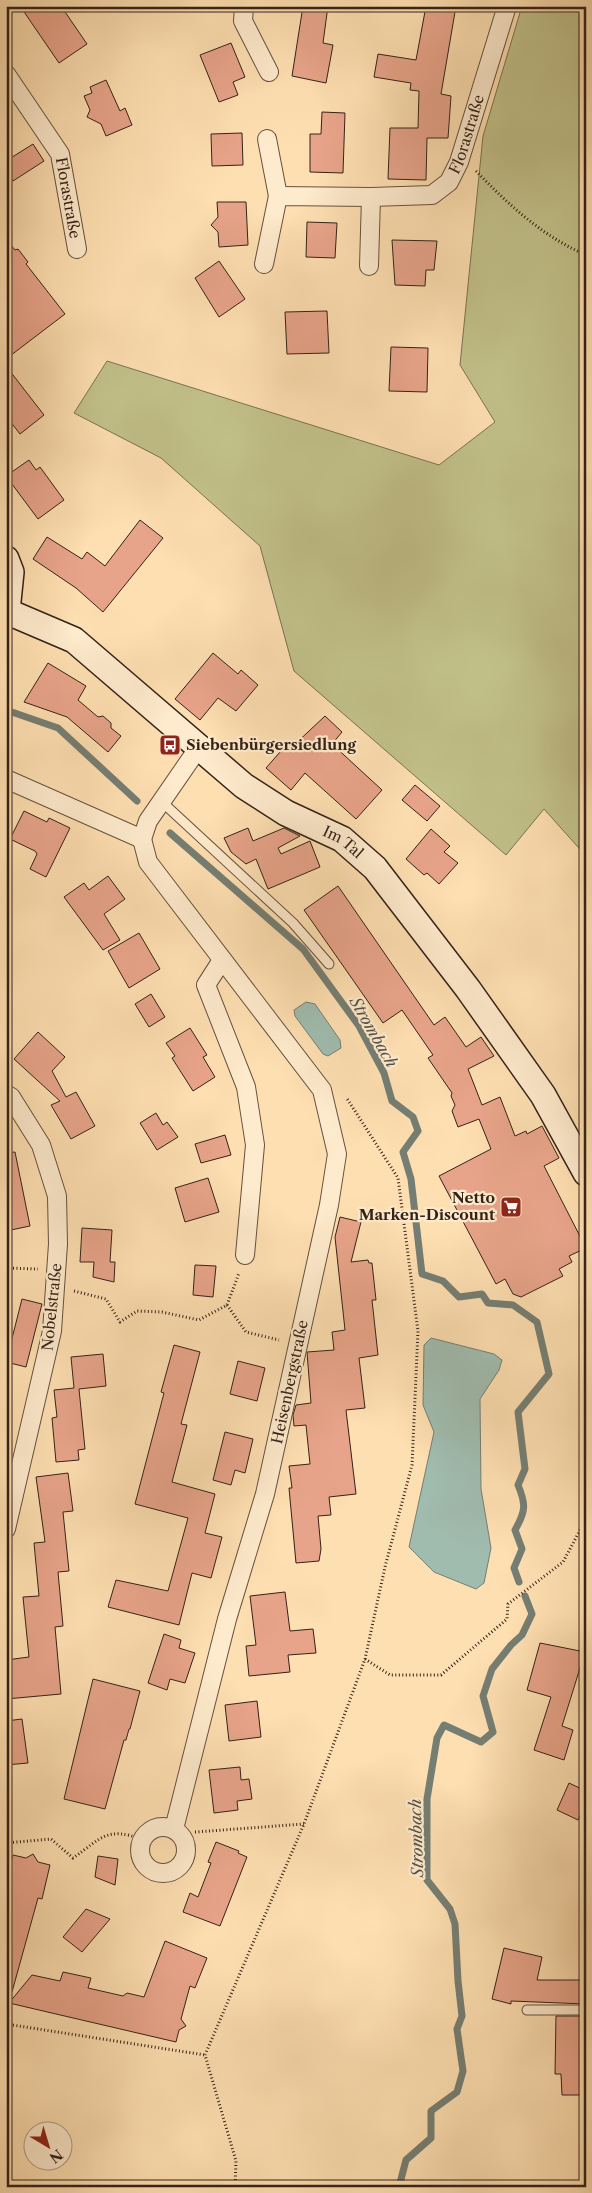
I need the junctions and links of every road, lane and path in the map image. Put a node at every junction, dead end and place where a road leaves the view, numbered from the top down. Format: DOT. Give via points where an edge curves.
graph roads {
  1 [pos="244,6"];
  2 [pos="507,6"];
  3 [pos="268,72"];
  4 [pos="6,74"];
  5 [pos="267,139"];
  6 [pos="459,162"];
  7 [pos="278,196"];
  8 [pos="371,197"];
  9 [pos="77,248"];
  10 [pos="586,255"];
  11 [pos="264,264"];
  12 [pos="369,266"];
  13 [pos="6,559"];
  14 [pos="7,611"];
  15 [pos="199,747"];
  16 [pos="6,779"];
  17 [pos="161,802"];
  18 [pos="142,839"];
  19 [pos="222,960"];
  20 [pos="329,964"];
  21 [pos="322,1090"];
  22 [pos="6,1094"];
  23 [pos="586,1174"];
  24 [pos="245,1255"];
  25 [pos="6,1268"];
  26 [pos="32,1269"];
  27 [pos="75,1292"];
  28 [pos="227,1305"];
  29 [pos="281,1340"];
  30 [pos="586,1519"];
  31 [pos="6,1529"];
  32 [pos="365,1659"];
  33 [pos="304,1824"];
  34 [pos="179,1833"];
  35 [pos="142,1840"];
  36 [pos="6,1843"];
  37 [pos="527,2010"];
  38 [pos="586,2010"];
  39 [pos="6,2024"];
  40 [pos="205,2055"];
  41 [pos="235,2187"];
  1 -- 3 [label="street" via="243,21"];
  2 -- 6 [label="street, Florastraße"];
  4 -- 9 [label="street, Florastraße" via="60,154"];
  5 -- 7 [label="street"];
  6 -- 8 [label="street, Florastraße" via="449,182 432,195"];
  6 -- 10 [label="path" via="476,171 513,209 566,246"];
  7 -- 8 [label="street, Florastraße"];
  7 -- 11 [label="street"];
  8 -- 12 [label="street"];
  13 -- 14 [label="main road" via="12,572"];
  14 -- 15 [label="main road, Im Tal" via="74,640"];
  15 -- 17 [label="street"];
  15 -- 23 [label="main road, Im Tal" via="244,786 286,813 342,840 375,868 468,989 543,1096"];
  16 -- 18 [label="street"];
  17 -- 18 [label="street" via="148,821"];
  17 -- 20 [label="lane" via="293,923"];
  18 -- 19 [label="street, Heisenbergstraße" via="148,862"];
  19 -- 21 [label="street, Heisenbergstraße"];
  19 -- 24 [label="street" via="206,985 246,1087 255,1145"];
  21 -- 32 [label="path" via="344,1094 398,1178 418,1331 412,1465"];
  21 -- 34 [label="street, Heisenbergstraße" via="337,1154 329,1205 265,1494 227,1618"];
  22 -- 31 [label="street, Nobelstraße" via="41,1145 57,1196 58,1244 52,1332"];
  24 -- 28 [label="path"];
  25 -- 26 [label="path"];
  27 -- 28 [label="path" via="106,1298 120,1322 136,1311 162,1312 199,1320"];
  28 -- 29 [label="path" via="246,1332"];
  30 -- 32 [label="path" via="563,1562 508,1604 507,1619 441,1675 390,1675"];
  32 -- 33 [label="path"];
  33 -- 34 [label="path"];
  33 -- 40 [label="path"];
  34 -- 35 [label="street" via="156,1828"];
  34 -- 35 [label="street, Heisenbergstraße" via="187,1853 179,1868 163,1874 148,1869 140,1855"];
  35 -- 36 [label="path" via="121,1832 108,1834 73,1858 51,1839"];
  37 -- 38 [label="lane"];
  39 -- 40 [label="path"];
  40 -- 41 [label="path" via="236,2161"];
}
